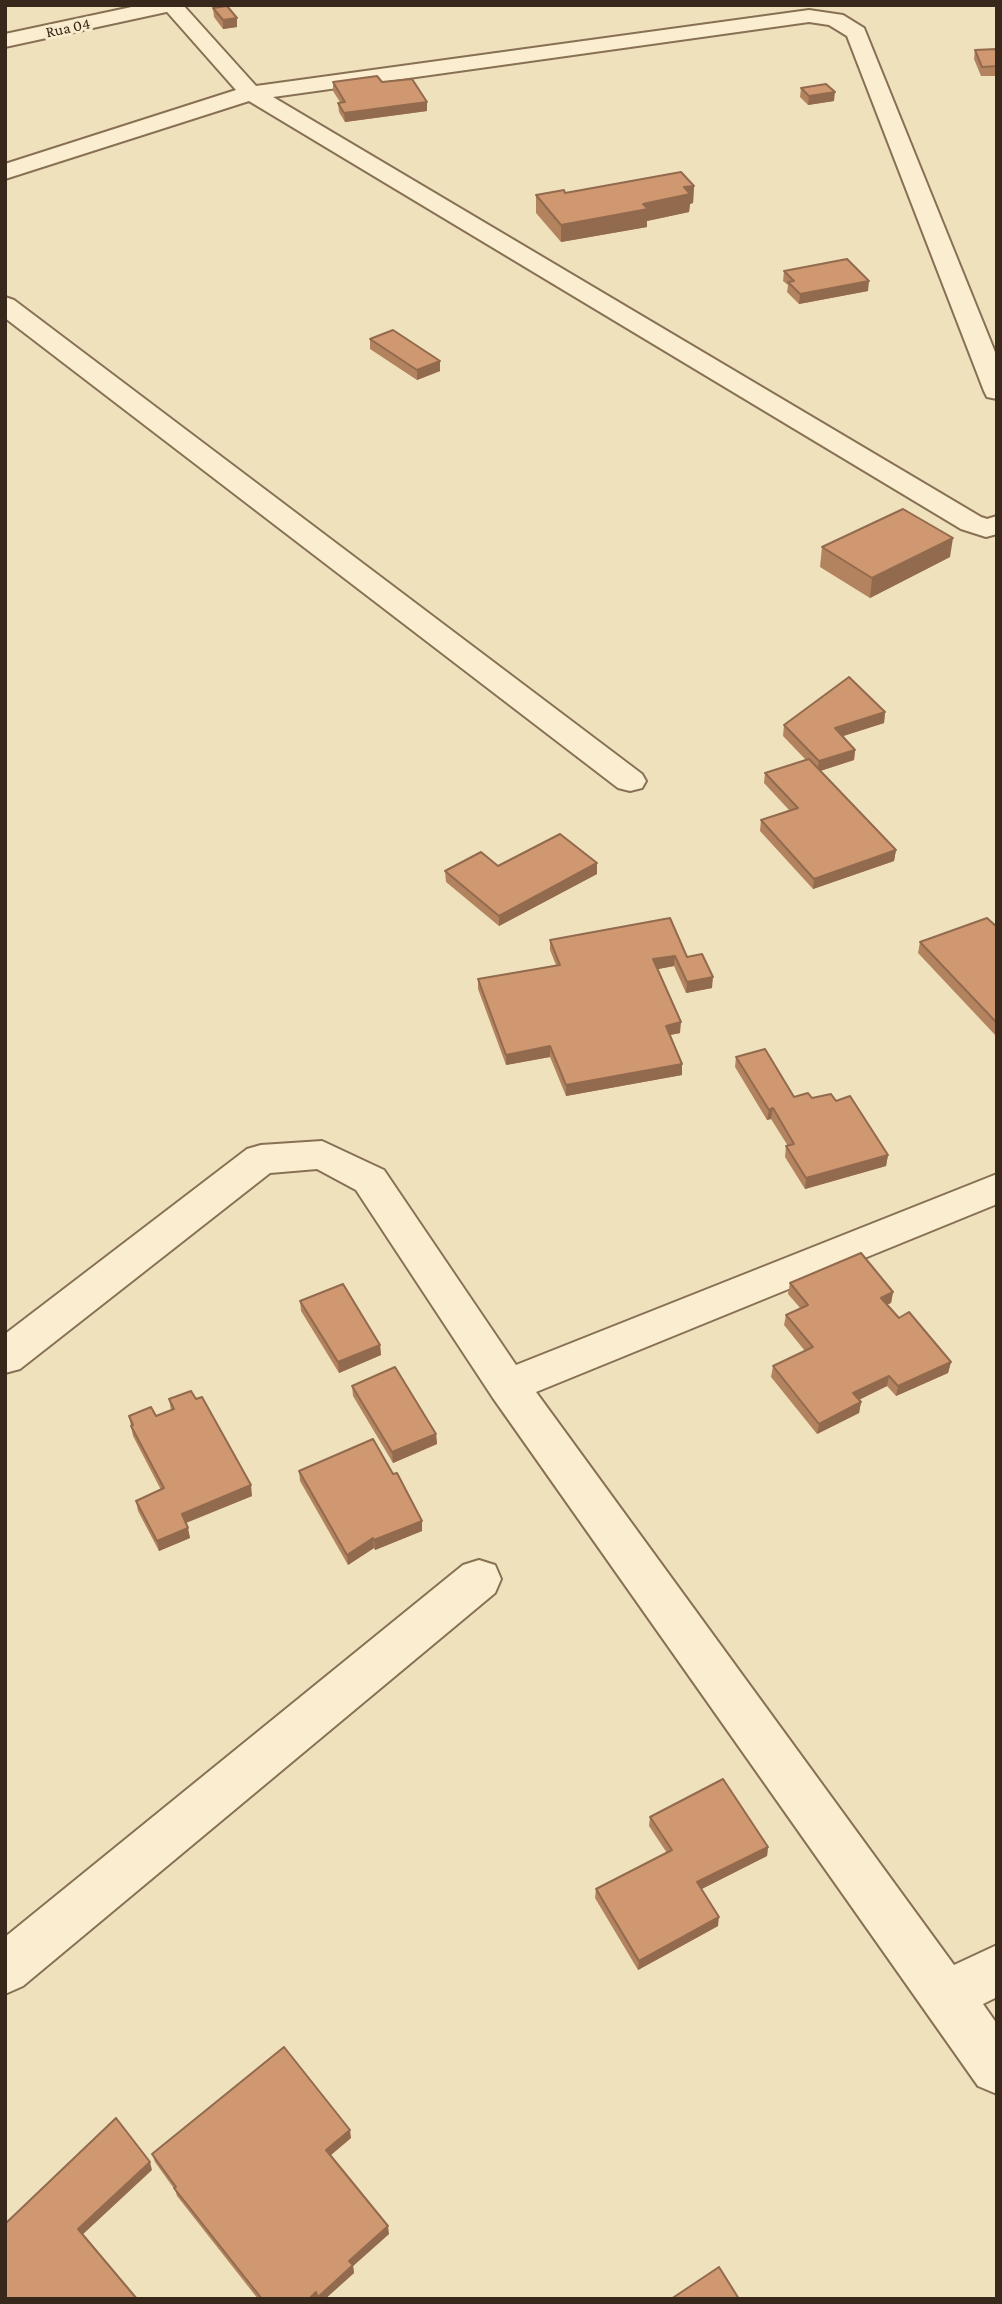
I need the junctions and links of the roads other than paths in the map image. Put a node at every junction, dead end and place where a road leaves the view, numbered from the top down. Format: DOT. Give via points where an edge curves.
graph roads {
  1 [pos="161,6"];
  2 [pos="5,41"];
  3 [pos="251,93"];
  4 [pos="5,172"];
  5 [pos="5,306"];
  6 [pos="997,391"];
  7 [pos="997,525"];
  8 [pos="630,781"];
  9 [pos="997,1188"];
  10 [pos="5,1357"];
  11 [pos="509,1387"];
  12 [pos="479,1579"];
  13 [pos="5,1969"];
  14 [pos="997,1970"];
  15 [pos="947,1996"];
  16 [pos="997,2068"];
  1 -- 2 [label="street, Rua 04"];
  1 -- 3 [label="street"];
  3 -- 4 [label="street"];
  3 -- 6 [label="street" via="809,16 835,20 856,33"];
  3 -- 7 [label="street" via="971,523 986,528"];
  5 -- 8 [label="street"];
  9 -- 11 [label="street"];
  10 -- 11 [label="street" via="261,1159 322,1155 370,1180"];
  11 -- 15 [label="street"];
  12 -- 13 [label="street"];
  14 -- 15 [label="street"];
  15 -- 16 [label="street"];
}
